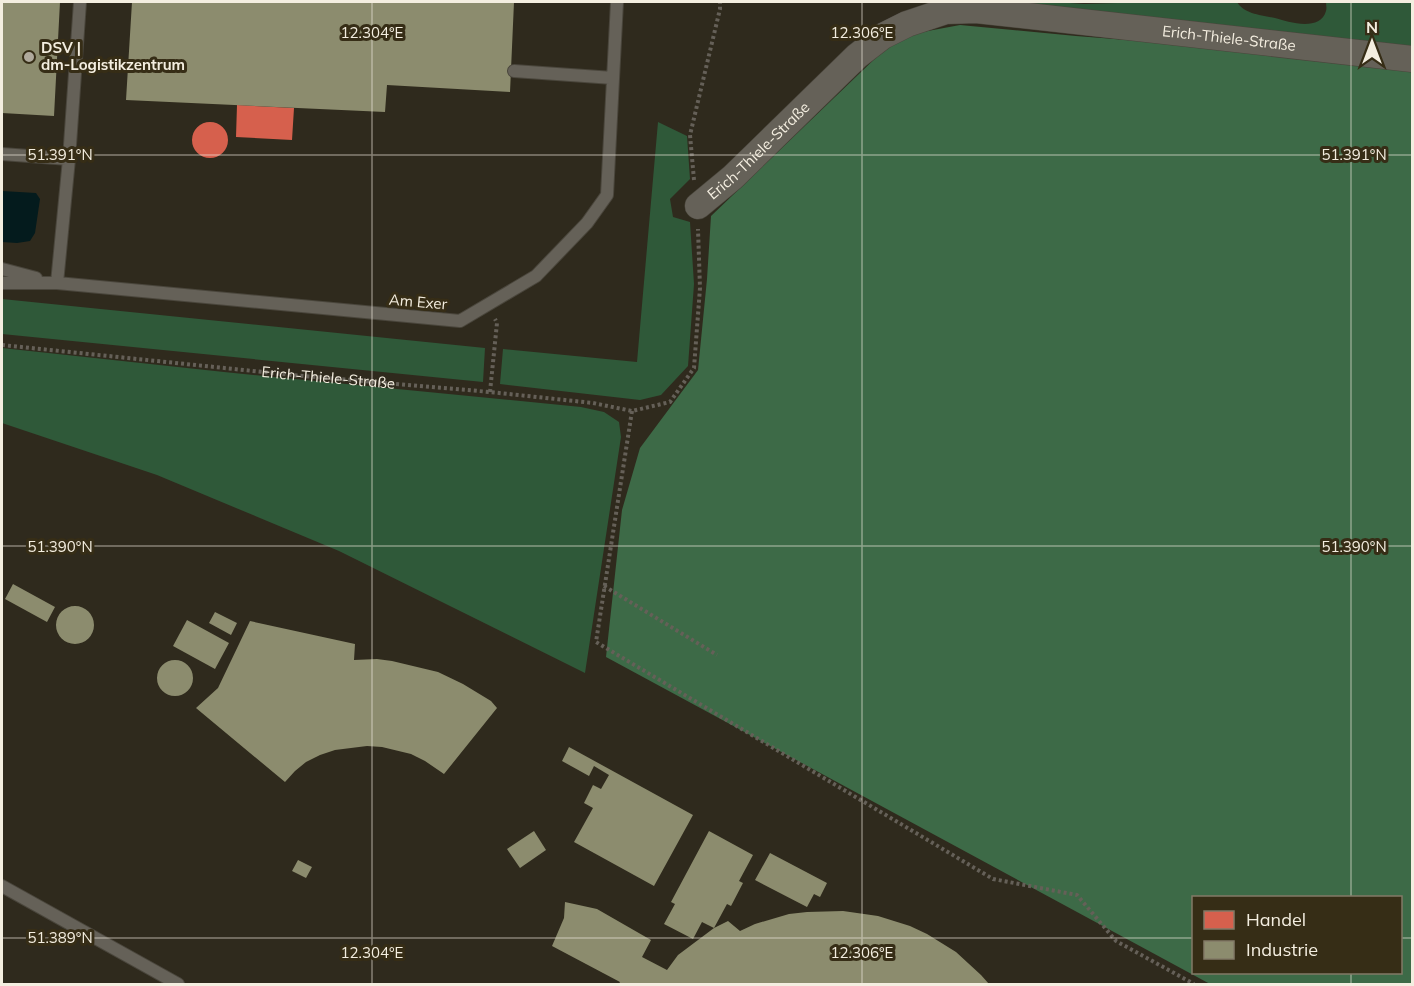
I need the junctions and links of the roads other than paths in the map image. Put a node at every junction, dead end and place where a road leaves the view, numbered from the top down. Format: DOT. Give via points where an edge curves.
graph roads {
  1 [pos="80,2"];
  2 [pos="617,2"];
  3 [pos="1413,58"];
  4 [pos="514,71"];
  5 [pos="613,78"];
  6 [pos="2,154"];
  7 [pos="69,159"];
  8 [pos="698,206"];
  9 [pos="2,269"];
  10 [pos="2,283"];
  11 [pos="57,283"];
  12 [pos="2,886"];
  13 [pos="178,984"];
  1 -- 7 [label="lane"];
  2 -- 5 [label="lane, Am Exer"];
  3 -- 8 [label="street, Erich-Thiele-Straße" via="976,10 946,11 883,36 857,56"];
  4 -- 5 [label="lane"];
  5 -- 11 [label="lane, Am Exer" via="607,195 587,223 536,276 460,321"];
  6 -- 7 [label="lane"];
  7 -- 11 [label="lane"];
  9 -- 11 [label="lane, Am Exer"];
  10 -- 11 [label="lane, Am Exer"];
  12 -- 13 [label="lane"];
}
